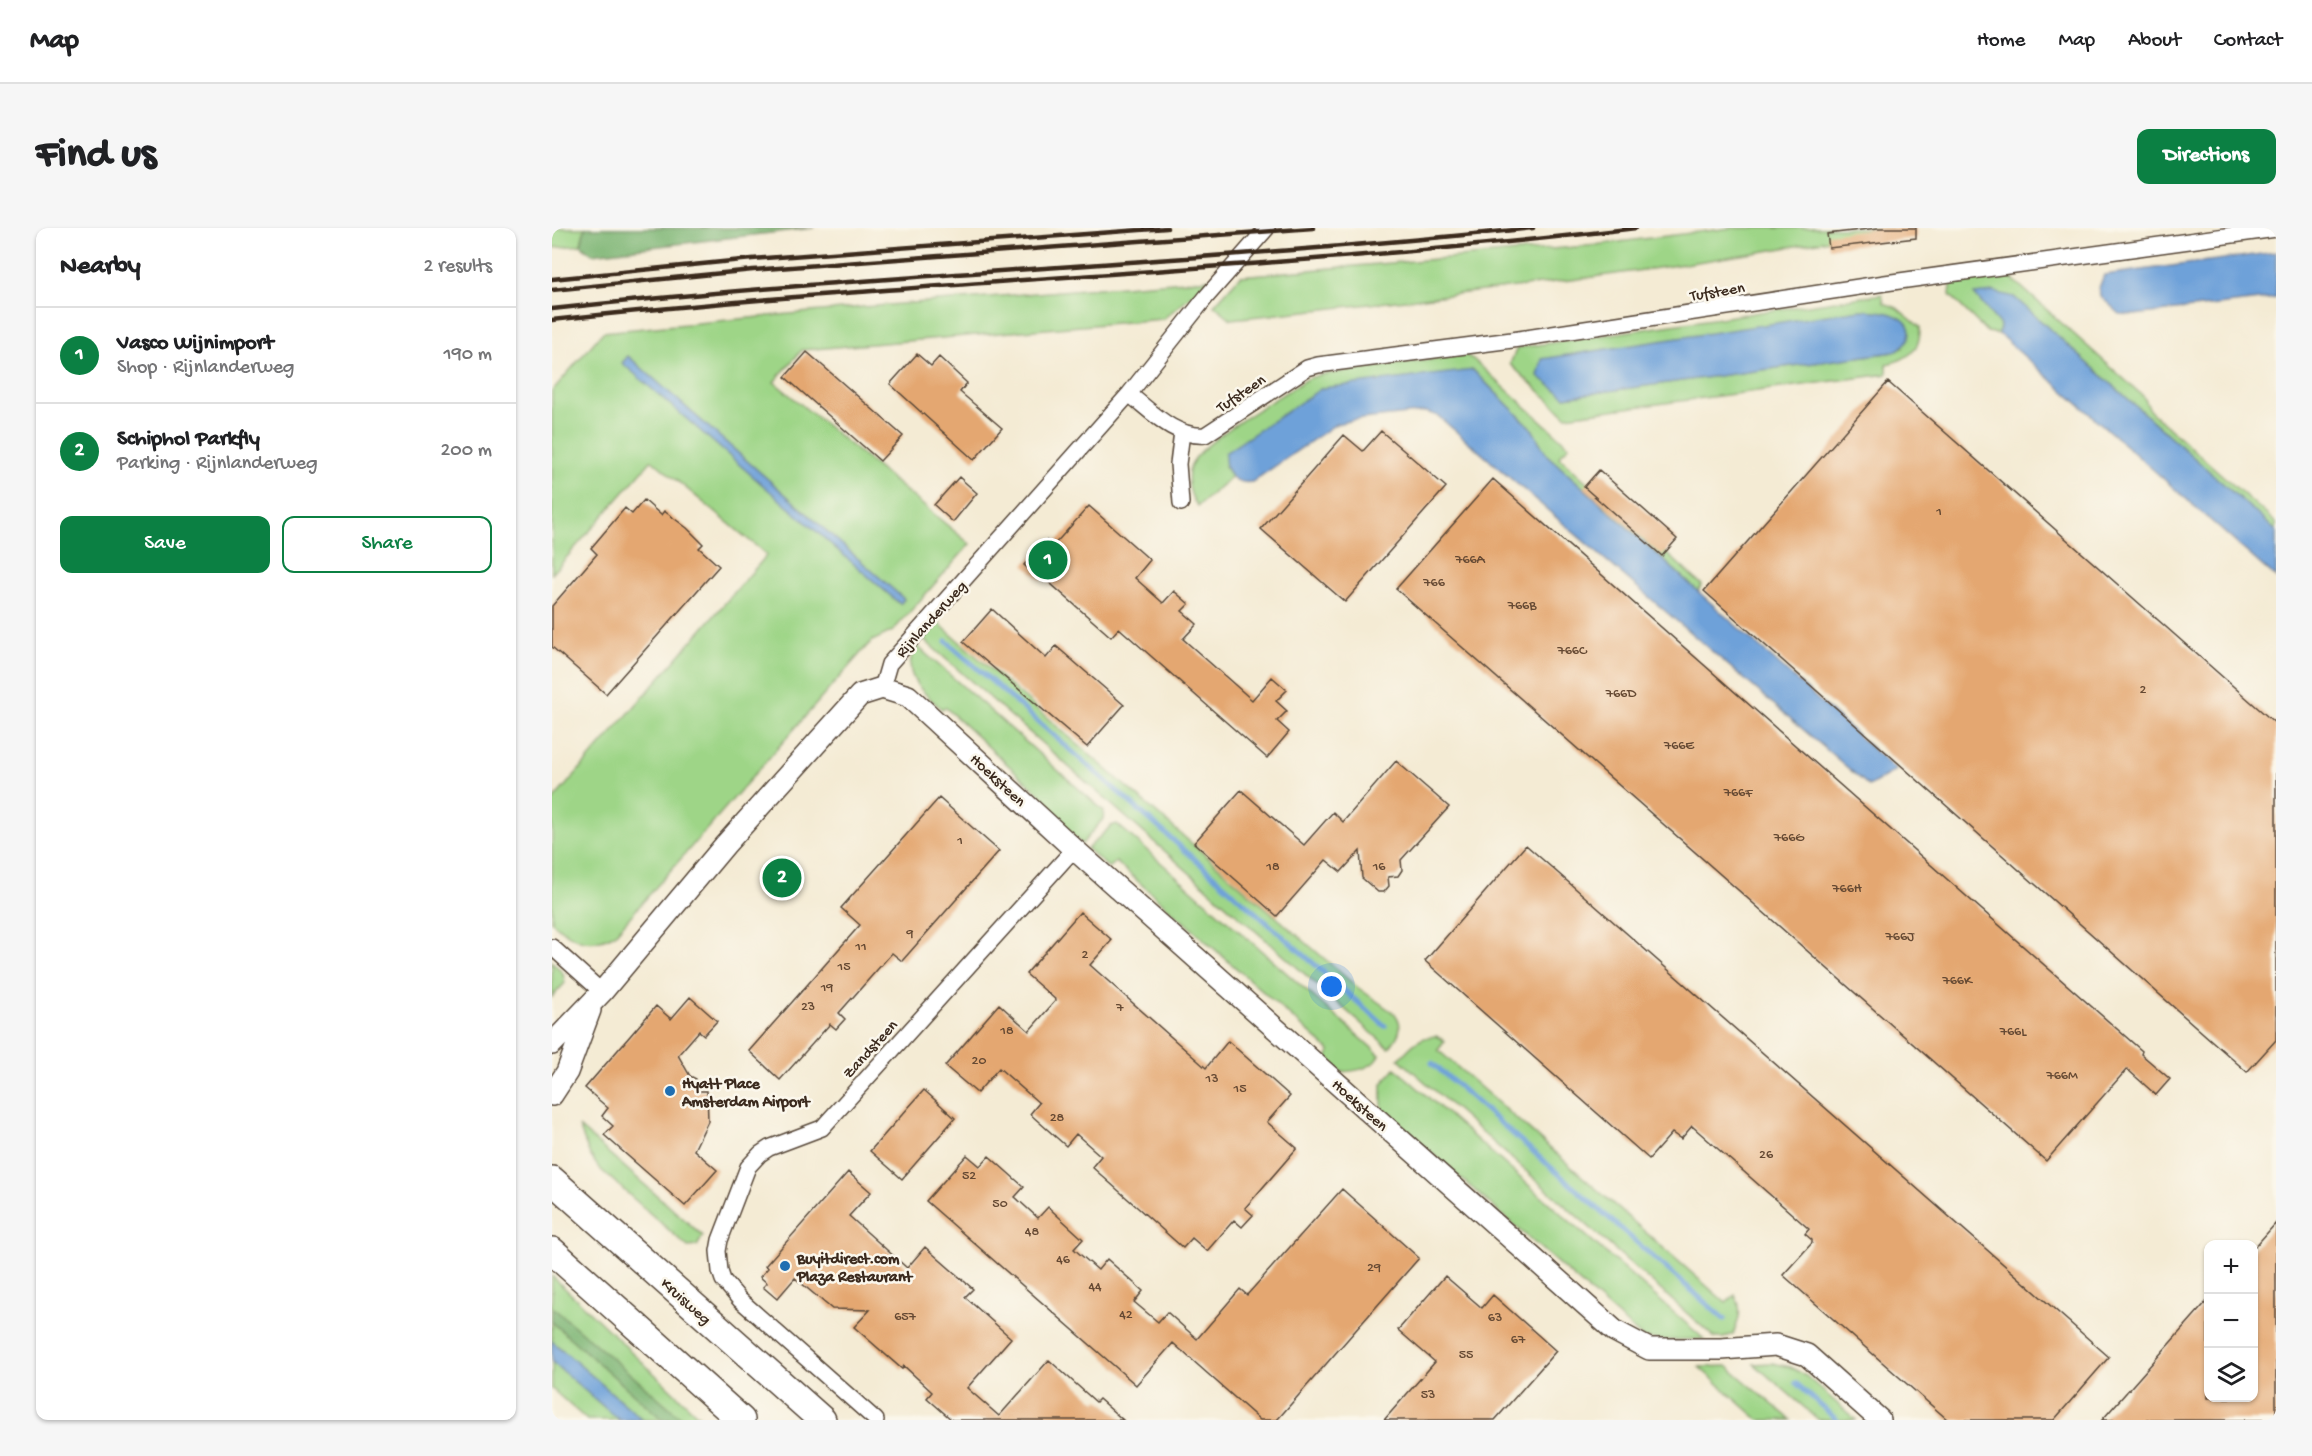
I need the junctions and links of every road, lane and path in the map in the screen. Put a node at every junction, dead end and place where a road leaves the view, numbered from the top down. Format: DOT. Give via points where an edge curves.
graph roads {
  1 [pos="1267,228"];
  2 [pos="2276,229"];
  3 [pos="1129,394"];
  4 [pos="1182,432"];
  5 [pos="1181,503"];
  6 [pos="882,688"];
  7 [pos="1074,849"];
  8 [pos="552,947"];
  9 [pos="598,997"];
  10 [pos="552,1044"];
  11 [pos="552,1095"];
  12 [pos="552,1180"];
  13 [pos="552,1251"];
  14 [pos="741,1420"];
  15 [pos="822,1420"];
  16 [pos="876,1420"];
  17 [pos="1880,1420"];
  1 -- 3 [label="street, Rijnlanderweg"];
  2 -- 4 [label="street, Tufsteen" via="1318,365 1307,368 1205,435"];
  3 -- 4 [label="street"];
  3 -- 6 [label="street, Rijnlanderweg" via="889,664"];
  4 -- 5 [label="street" via="1178,464"];
  6 -- 7 [label="street, Hoeksteen" via="908,696"];
  6 -- 9 [label="street" via="860,695 725,845"];
  7 -- 16 [label="street, Zandsteen" via="822,1128 769,1148 748,1167 720,1240 720,1271 740,1300"];
  7 -- 17 [label="street, Hoeksteen" via="1615,1331 1649,1348 1776,1345 1807,1355"];
  8 -- 9 [label="street"];
  9 -- 10 [label="street"];
  9 -- 11 [label="street" via="567,1072"];
  12 -- 15 [label="highway, Kruisweg"];
  13 -- 14 [label="highway"];
}
